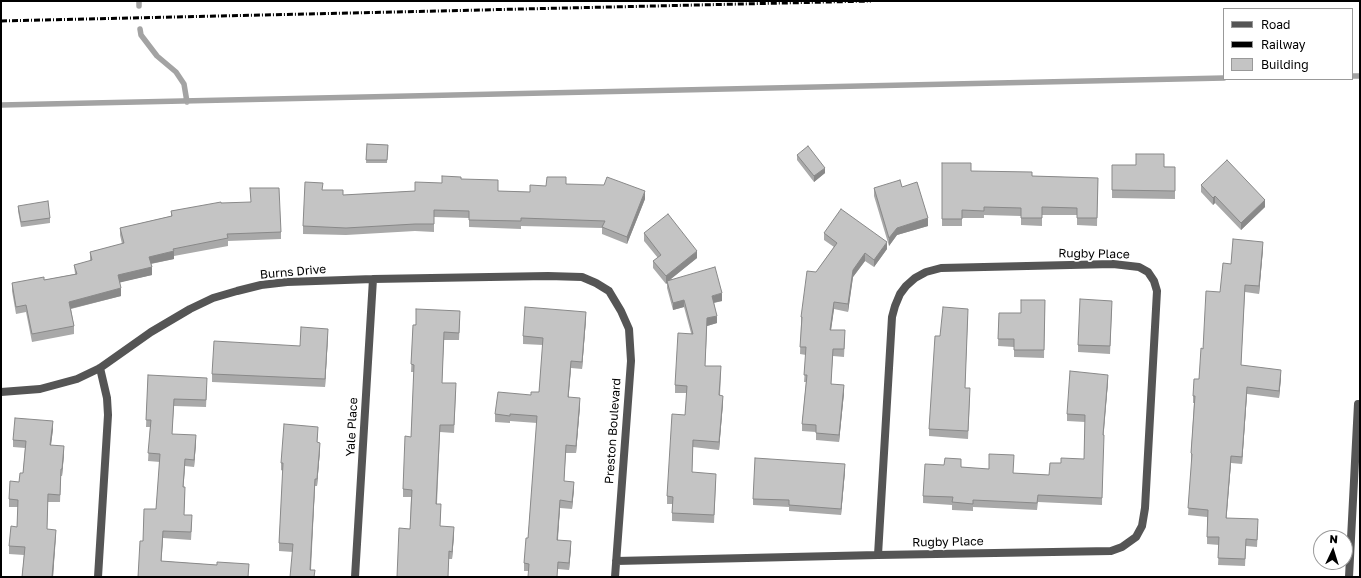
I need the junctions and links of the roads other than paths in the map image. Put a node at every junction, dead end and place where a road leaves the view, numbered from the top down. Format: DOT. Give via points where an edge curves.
graph roads {
  1 [pos="373,279"];
  2 [pos="610,291"];
  3 [pos="100,368"];
  4 [pos="1,392"];
  5 [pos="1358,404"];
  6 [pos="878,556"];
  7 [pos="616,561"];
  8 [pos="98,577"];
  9 [pos="355,577"];
  10 [pos="615,577"];
  11 [pos="1349,577"];
  1 -- 2 [label="street, Burns Drive" via="568,276 582,278"];
  1 -- 3 [label="street, Burns Drive" via="287,282 225,294 151,332"];
  1 -- 9 [label="street, Yale Place"];
  2 -- 7 [label="street, Preston Boulevard" via="629,329 631,361"];
  3 -- 4 [label="street, Burns Drive" via="40,389"];
  3 -- 8 [label="street" via="108,415"];
  5 -- 11 [label="street"];
  6 -- 6 [label="street, Rugby Place" via="1111,551 1136,537 1142,526 1145,508 1157,302 1157,291 1148,272 1139,267 1113,264 956,267 926,272 906,286 900,294 892,317"];
  6 -- 7 [label="street, Rugby Place"];
  7 -- 10 [label="street, Preston Boulevard"];
}
